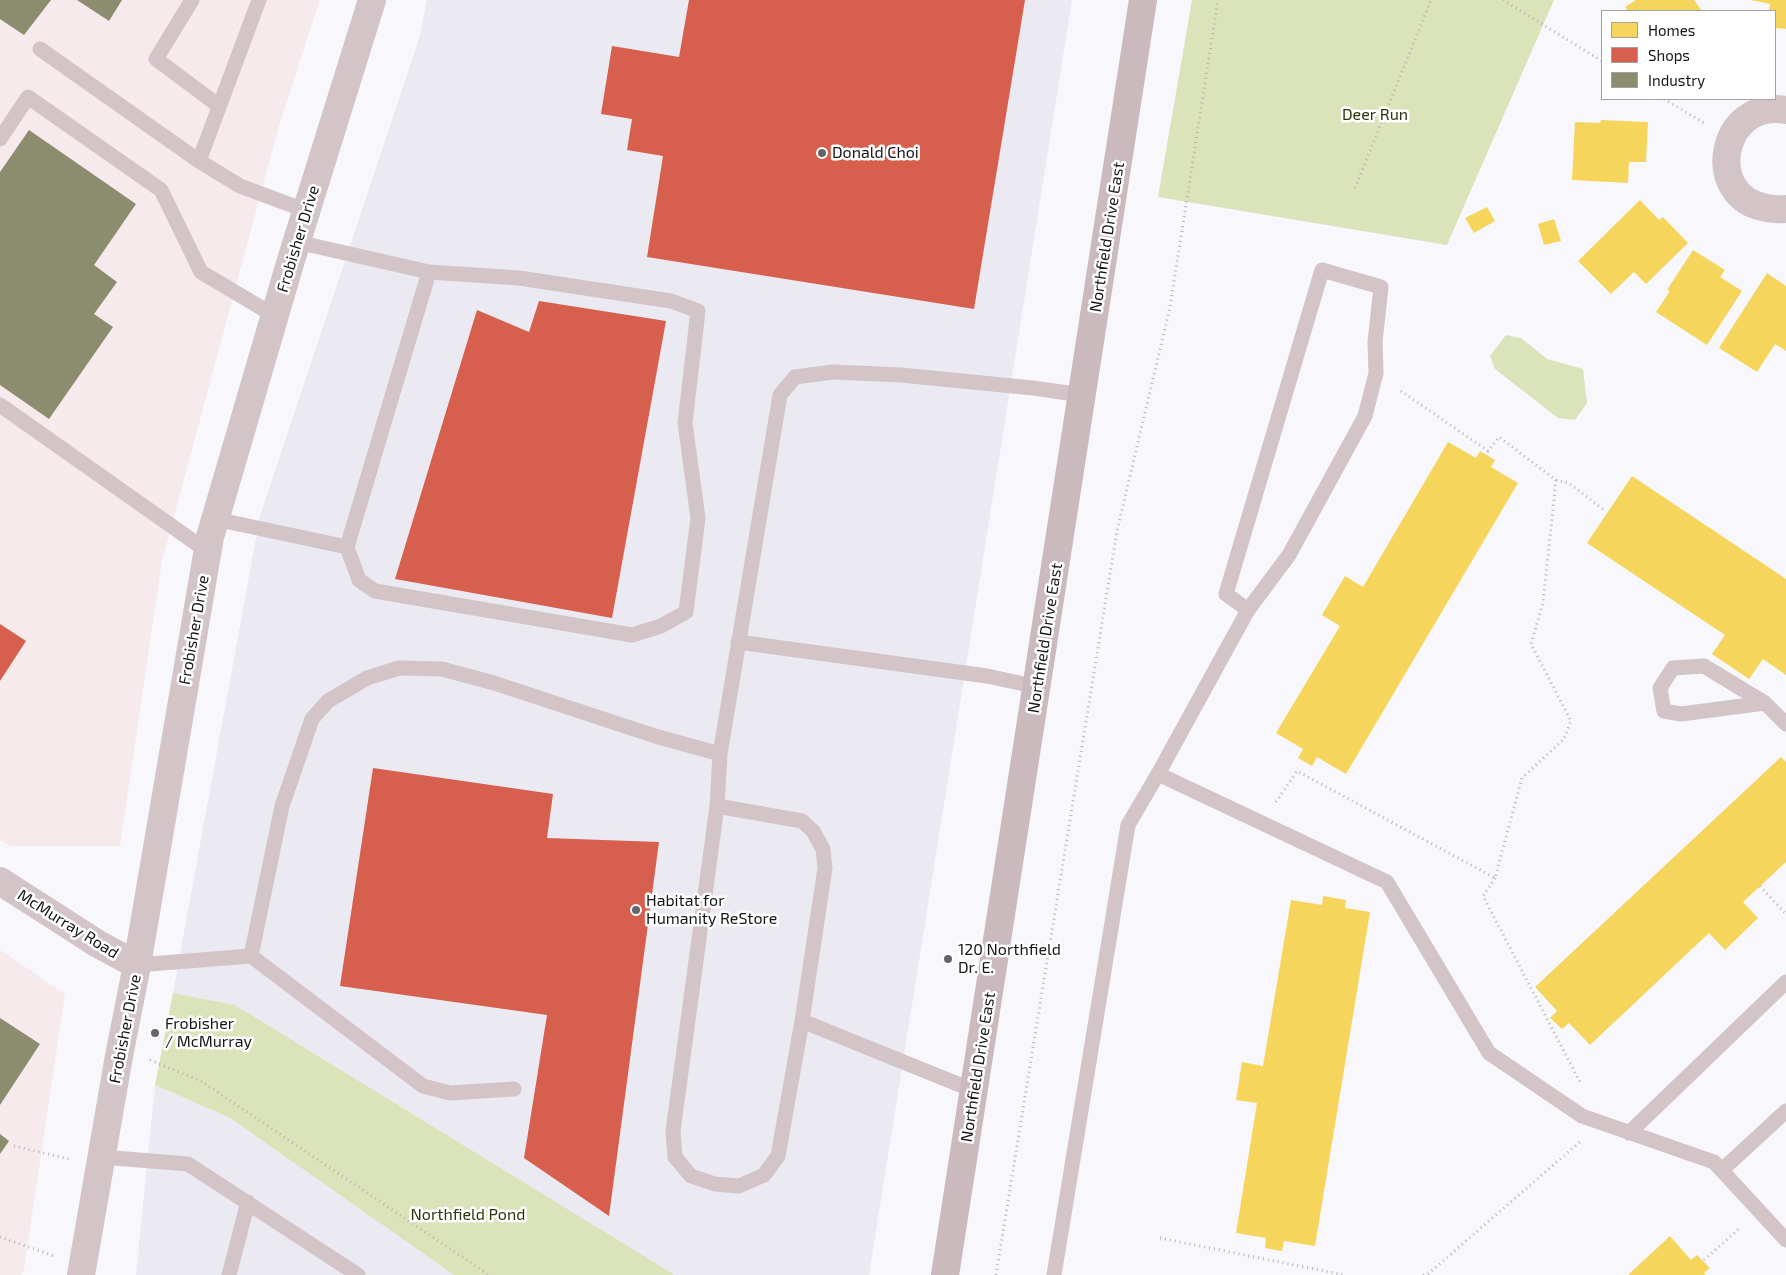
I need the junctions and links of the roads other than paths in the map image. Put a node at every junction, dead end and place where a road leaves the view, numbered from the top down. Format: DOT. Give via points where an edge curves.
graph roads {
  1 [pos="192,0"];
  2 [pos="259,0"];
  3 [pos="372,0"];
  4 [pos="1143,0"];
  5 [pos="40,49"];
  6 [pos="219,106"];
  7 [pos="1786,110"];
  8 [pos="0,139"];
  9 [pos="200,161"];
  10 [pos="1786,209"];
  11 [pos="307,211"];
  12 [pos="297,242"];
  13 [pos="429,272"];
  14 [pos="275,316"];
  15 [pos="1082,395"];
  16 [pos="0,405"];
  17 [pos="215,519"];
  18 [pos="346,547"];
  19 [pos="207,551"];
  20 [pos="1248,610"];
  21 [pos="738,642"];
  22 [pos="1038,687"];
  23 [pos="1765,703"];
  24 [pos="1786,724"];
  25 [pos="720,754"];
  26 [pos="1158,774"];
  27 [pos="717,806"];
  28 [pos="0,881"];
  29 [pos="251,956"];
  30 [pos="137,965"];
  31 [pos="1786,982"];
  32 [pos="802,1021"];
  33 [pos="514,1088"];
  34 [pos="975,1092"];
  35 [pos="1786,1111"];
  36 [pos="1629,1133"];
  37 [pos="101,1161"];
  38 [pos="1722,1170"];
  39 [pos="248,1202"];
  40 [pos="1786,1240"];
  41 [pos="82,1271"];
  42 [pos="228,1275"];
  43 [pos="358,1275"];
  44 [pos="945,1275"];
  45 [pos="1054,1275"];
  1 -- 6 [label="lane" via="156,59"];
  2 -- 6 [label="lane"];
  3 -- 11 [label="street, Frobisher Drive"];
  4 -- 15 [label="main road, Northfield Drive East"];
  5 -- 9 [label="lane"];
  6 -- 9 [label="lane"];
  7 -- 10 [label="street" via="1778,108 1754,114 1740,124 1730,139 1726,156 1728,174 1736,190 1748,202"];
  8 -- 14 [label="lane" via="28,97 161,190 201,272"];
  9 -- 11 [label="lane" via="240,186"];
  11 -- 12 [label="street, Frobisher Drive"];
  12 -- 13 [label="lane"];
  12 -- 14 [label="street, Frobisher Drive"];
  13 -- 18 [label="lane"];
  13 -- 18 [label="lane" via="519,278 671,301 698,311 685,423 698,518 686,612 661,626 632,635 375,591 359,580"];
  14 -- 17 [label="street, Frobisher Drive"];
  15 -- 21 [label="lane" via="901,375 833,372 795,378 780,395"];
  15 -- 22 [label="main road, Northfield Drive East"];
  16 -- 19 [label="lane"];
  17 -- 18 [label="lane"];
  17 -- 19 [label="street, Frobisher Drive"];
  19 -- 30 [label="street, Frobisher Drive"];
  20 -- 20 [label="lane" via="1290,555 1365,416 1376,374 1375,342 1381,287 1322,270 1226,594"];
  20 -- 26 [label="lane"];
  21 -- 22 [label="lane" via="987,676"];
  21 -- 25 [label="lane"];
  22 -- 34 [label="main road, Northfield Drive East"];
  23 -- 23 [label="lane" via="1704,666 1673,668 1660,688 1664,710 1681,714"];
  23 -- 24 [label="lane"];
  25 -- 27 [label="lane"];
  25 -- 29 [label="lane" via="442,669 400,668 367,678 328,701 312,719 282,806"];
  26 -- 36 [label="lane" via="1387,882 1489,1053 1582,1116"];
  26 -- 45 [label="lane" via="1128,825"];
  27 -- 32 [label="lane" via="802,821 813,832 822,849 825,868"];
  27 -- 32 [label="lane" via="673,1131 675,1157 691,1176 714,1184 739,1186 764,1175 778,1156"];
  28 -- 30 [label="street, McMurray Road" via="104,948"];
  29 -- 30 [label="lane"];
  29 -- 33 [label="lane" via="423,1086 450,1093"];
  30 -- 37 [label="street, Frobisher Drive"];
  31 -- 36 [label="lane"];
  32 -- 34 [label="lane"];
  34 -- 44 [label="main road, Northfield Drive East"];
  35 -- 38 [label="lane"];
  36 -- 38 [label="lane" via="1714,1162"];
  37 -- 39 [label="lane" via="188,1164"];
  37 -- 41 [label="street, Frobisher Drive"];
  38 -- 40 [label="lane"];
  39 -- 42 [label="lane"];
  39 -- 43 [label="lane"];
}
